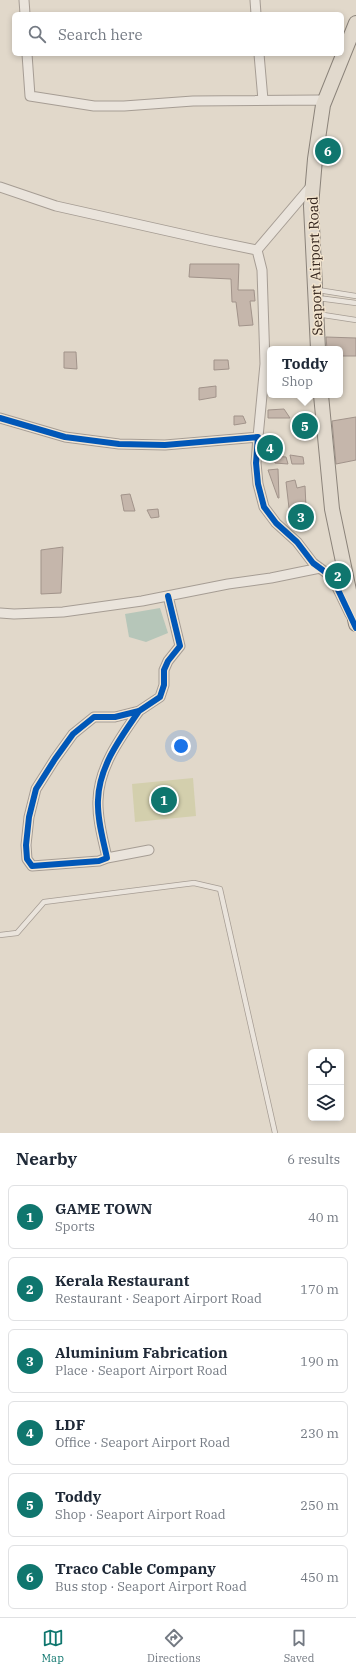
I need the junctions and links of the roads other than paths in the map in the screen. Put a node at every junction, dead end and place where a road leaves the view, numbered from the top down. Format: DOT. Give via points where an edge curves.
graph roads {
  1 [pos="24,0"];
  2 [pos="255,0"];
  3 [pos="25,12"];
  4 [pos="256,12"];
  5 [pos="356,23"];
  6 [pos="344,53"];
  7 [pos="27,56"];
  8 [pos="259,56"];
  9 [pos="343,56"];
  10 [pos="263,100"];
  11 [pos="325,101"];
  12 [pos="313,184"];
  13 [pos="0,188"];
  14 [pos="257,250"];
  15 [pos="314,294"];
  16 [pos="356,296"];
  17 [pos="356,303"];
  18 [pos="316,314"];
  19 [pos="356,320"];
  20 [pos="318,346"];
  21 [pos="321,398"];
  22 [pos="0,418"];
  23 [pos="258,437"];
  24 [pos="320,568"];
  25 [pos="168,596"];
  26 [pos="0,613"];
  27 [pos="356,624"];
  28 [pos="356,628"];
  29 [pos="139,711"];
  30 [pos="116,717"];
  31 [pos="124,733"];
  32 [pos="149,850"];
  33 [pos="108,858"];
  34 [pos="0,935"];
  35 [pos="274,1133"];
  1 -- 3 [label="street"];
  2 -- 4 [label="street"];
  5 -- 6 [label="main road, Seaport Airport Road"];
  7 -- 10 [label="street" via="30,96 94,106"];
  8 -- 10 [label="street"];
  9 -- 11 [label="main road, Seaport Airport Road"];
  10 -- 11 [label="street"];
  11 -- 12 [label="main road, Seaport Airport Road"];
  12 -- 14 [label="street"];
  12 -- 15 [label="main road, Seaport Airport Road" via="310,206"];
  13 -- 14 [label="street" via="56,206"];
  14 -- 23 [label="street" via="262,270 265,364"];
  15 -- 16 [label="lane"];
  15 -- 17 [label="lane"];
  15 -- 18 [label="main road, Seaport Airport Road"];
  18 -- 19 [label="lane"];
  18 -- 20 [label="main road, Seaport Airport Road"];
  21 -- 27 [label="main road" via="332,509"];
  22 -- 23 [label="street" via="65,436 119,444 166,445"];
  23 -- 24 [label="street" via="256,463 264,507"];
  24 -- 25 [label="street"];
  24 -- 28 [label="street" via="332,577"];
  25 -- 26 [label="street" via="63,612"];
  25 -- 29 [label="street" via="180,646 164,670 164,685 160,697"];
  29 -- 30 [label="street"];
  29 -- 31 [label="street"];
  30 -- 31 [label="street"];
  30 -- 33 [label="street" via="94,717 73,734 54,759 36,789 26,845 27,859 32,866 99,861"];
  31 -- 33 [label="street" via="104,770 98,799 100,823"];
  32 -- 33 [label="street"];
  34 -- 35 [label="lane" via="17,933 44,902 194,883 220,889"];
}
